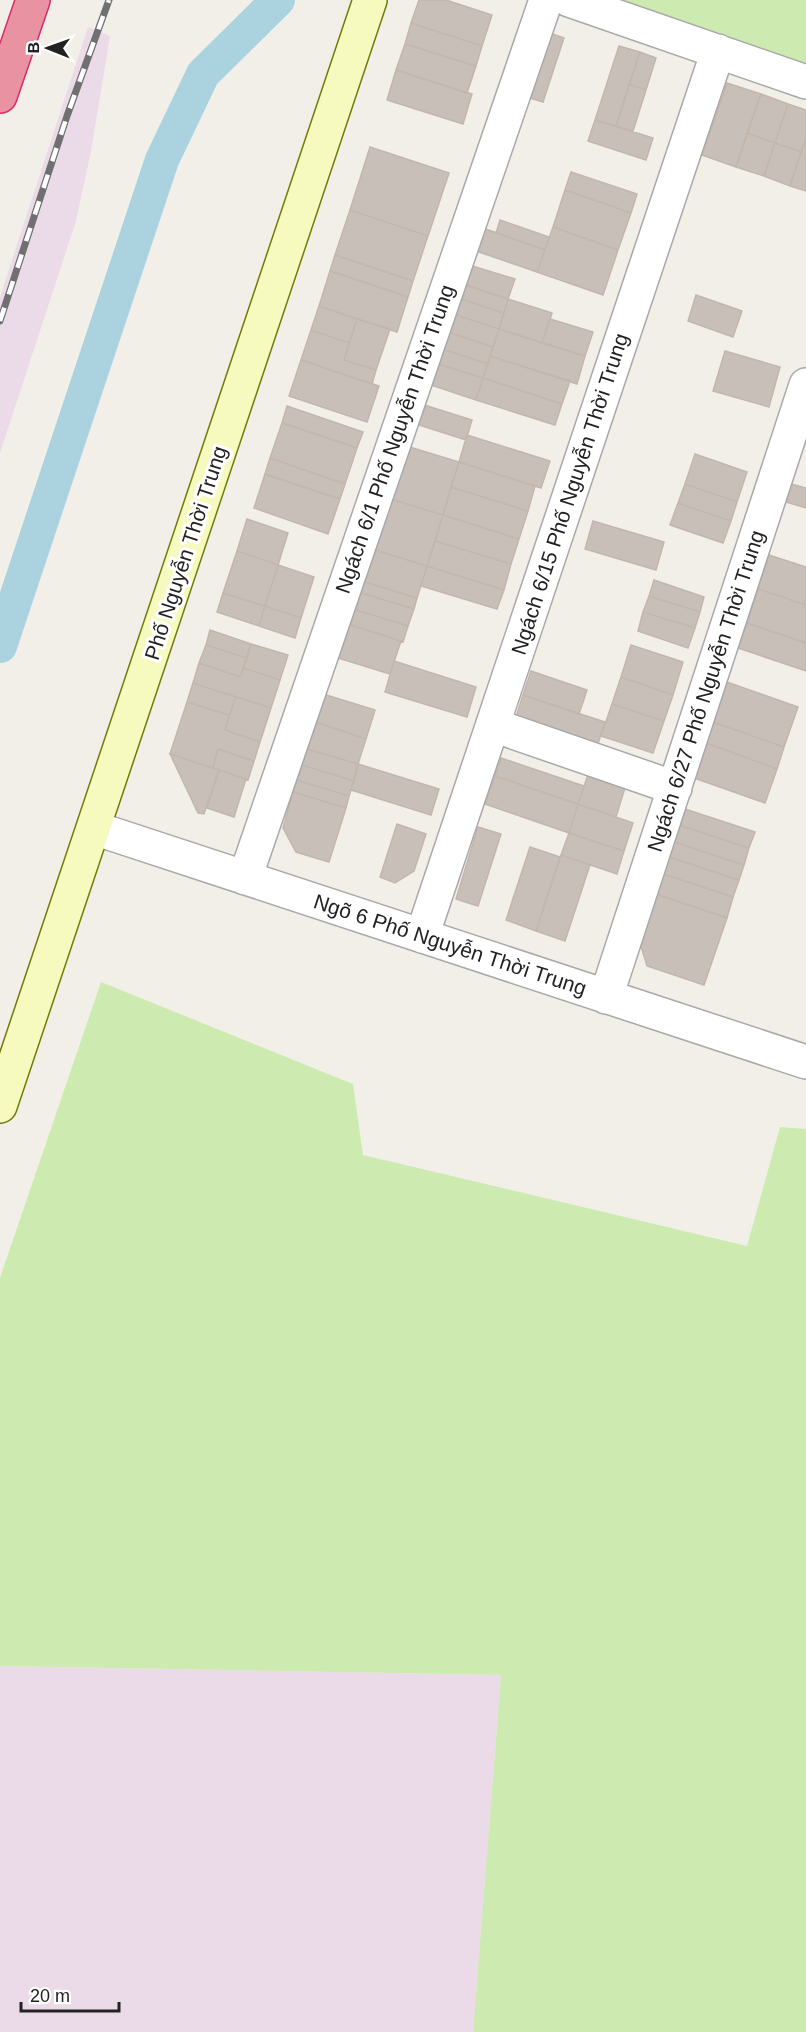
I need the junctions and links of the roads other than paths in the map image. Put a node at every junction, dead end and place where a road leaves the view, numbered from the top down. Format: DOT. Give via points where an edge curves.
graph roads {
  1 [pos="33,0"];
  2 [pos="370,0"];
  3 [pos="546,0"];
  4 [pos="569,0"];
  5 [pos="718,51"];
  6 [pos="806,82"];
  7 [pos="0,96"];
  8 [pos="806,385"];
  9 [pos="493,724"];
  10 [pos="675,788"];
  11 [pos="94,828"];
  12 [pos="245,878"];
  13 [pos="422,936"];
  14 [pos="606,997"];
  15 [pos="806,1062"];
  16 [pos="0,1106"];
  1 -- 7 [label="highway"];
  2 -- 11 [label="street, Phố Nguyễn Thời Trung"];
  3 -- 12 [label="street, Ngách 6/1 Phố Nguyễn Thời Trung"];
  4 -- 5 [label="street"];
  5 -- 6 [label="street"];
  5 -- 9 [label="street, Ngách 6/15 Phố Nguyễn Thời Trung"];
  8 -- 10 [label="street, Ngách 6/27 Phố Nguyễn Thời Trung"];
  9 -- 10 [label="street"];
  9 -- 13 [label="street, Ngách 6/15 Phố Nguyễn Thời Trung"];
  10 -- 14 [label="street, Ngách 6/27 Phố Nguyễn Thời Trung"];
  11 -- 12 [label="street, Ngõ 6 Phố Nguyễn Thời Trung"];
  11 -- 16 [label="street, Phố Nguyễn Thời Trung"];
  12 -- 13 [label="street, Ngõ 6 Phố Nguyễn Thời Trung"];
  13 -- 14 [label="street, Ngõ 6 Phố Nguyễn Thời Trung"];
  14 -- 15 [label="street, Ngõ 6 Phố Nguyễn Thời Trung"];
}
